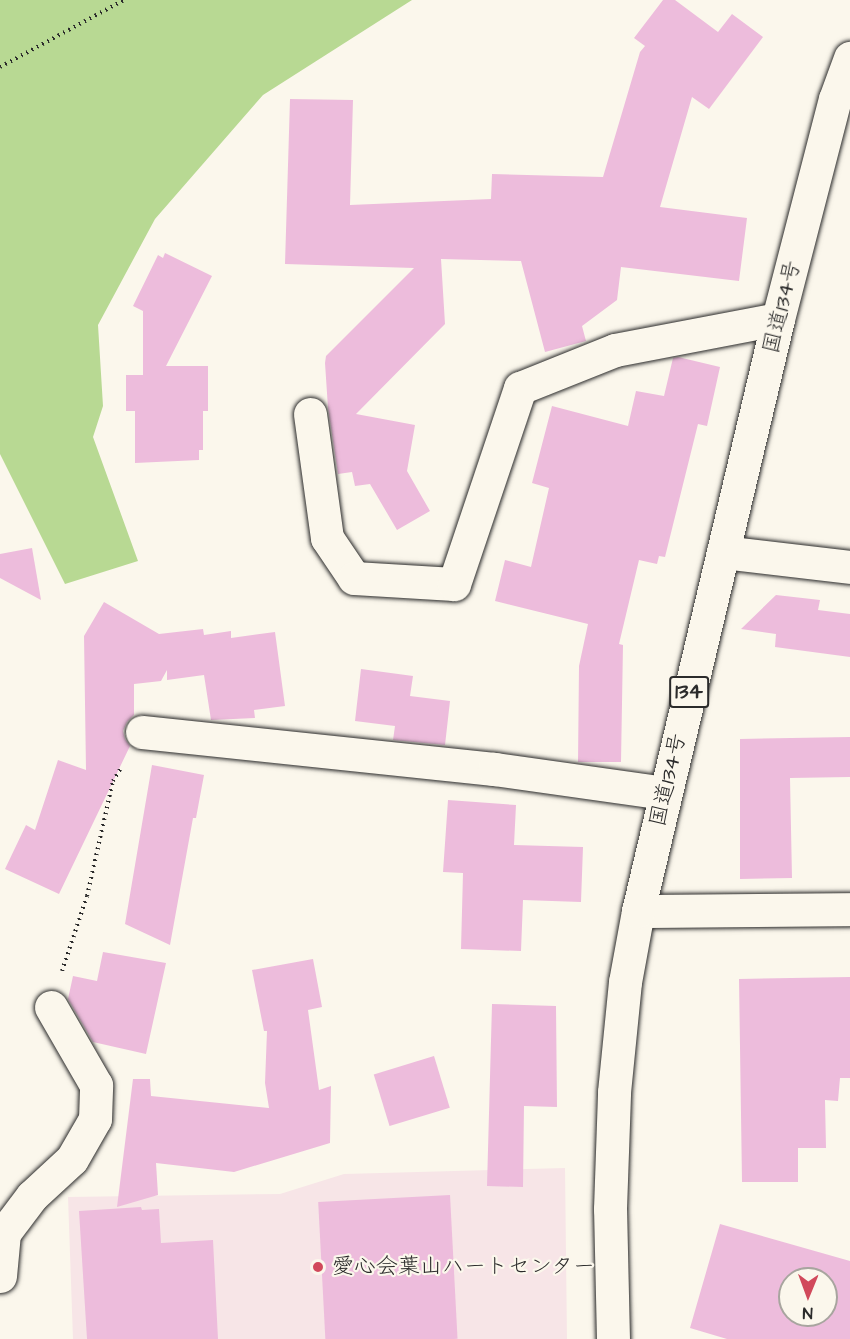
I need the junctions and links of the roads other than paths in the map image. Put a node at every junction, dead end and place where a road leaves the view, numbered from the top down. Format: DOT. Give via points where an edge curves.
graph roads {
  1 [pos="850,58"];
  2 [pos="778,319"];
  3 [pos="310,414"];
  4 [pos="723,552"];
  5 [pos="850,567"];
  6 [pos="142,732"];
  7 [pos="665,793"];
  8 [pos="850,909"];
  9 [pos="638,911"];
  10 [pos="51,1007"];
  11 [pos="0,1276"];
  12 [pos="613,1339"];
  1 -- 2 [label="main road, 国道134号 / 134" via="835,99"];
  2 -- 3 [label="main road" via="615,350 520,388 454,584 354,578 327,537"];
  2 -- 4 [label="main road, 国道134号 / 134"];
  4 -- 5 [label="main road"];
  4 -- 7 [label="main road, 国道134号 / 134"];
  6 -- 7 [label="main road" via="494,769"];
  7 -- 9 [label="main road, 国道134号 / 134"];
  8 -- 9 [label="main road"];
  9 -- 12 [label="main road, 国道134号 / 134" via="625,982 614,1092 610,1209"];
  10 -- 11 [label="main road" via="96,1085 95,1119 72,1159 32,1196 4,1233"];
}
